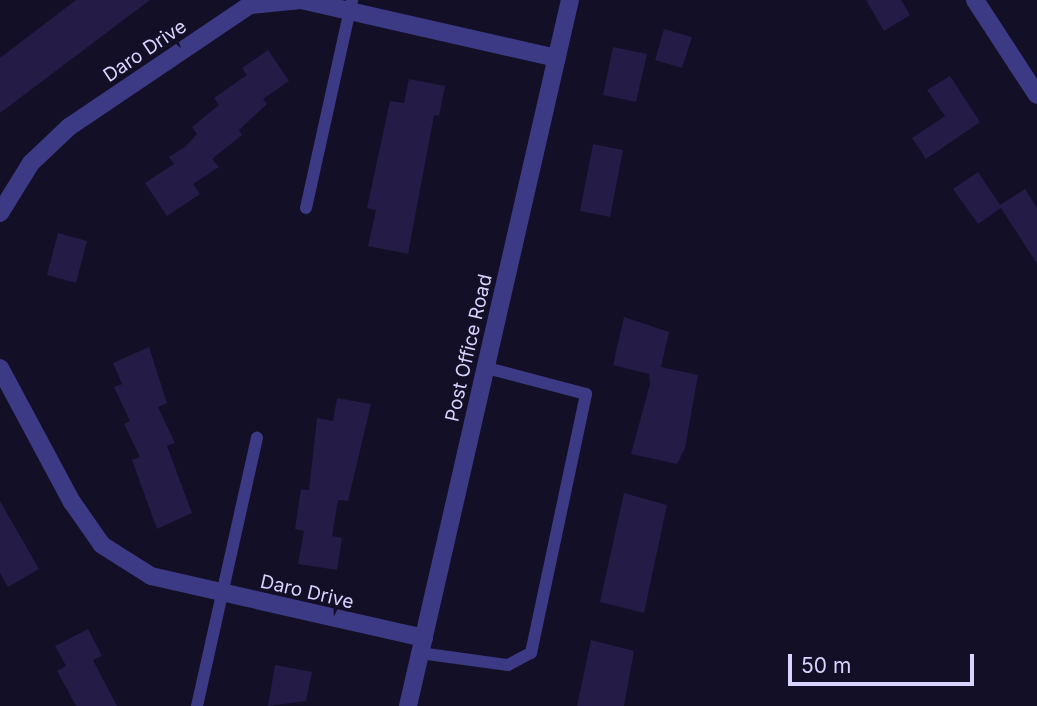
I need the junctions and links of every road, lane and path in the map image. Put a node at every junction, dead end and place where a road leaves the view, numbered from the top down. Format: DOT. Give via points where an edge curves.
graph roads {
  1 [pos="570,0"];
  2 [pos="975,0"];
  3 [pos="350,6"];
  4 [pos="557,58"];
  5 [pos="1037,95"];
  6 [pos="306,208"];
  7 [pos="0,213"];
  8 [pos="0,368"];
  9 [pos="487,368"];
  10 [pos="257,438"];
  11 [pos="219,594"];
  12 [pos="422,646"];
  13 [pos="197,706"];
  14 [pos="408,706"];
  1 -- 4 [label="street, Post Office Road"];
  2 -- 5 [label="street"];
  3 -- 4 [label="street, Daro Drive"];
  3 -- 6 [label="lane"];
  3 -- 7 [label="street, Daro Drive" via="301,1 250,5 69,127 31,163"];
  4 -- 9 [label="street, Post Office Road"];
  8 -- 11 [label="street, Daro Drive" via="72,502 102,545 151,576"];
  9 -- 12 [label="street, Post Office Road"];
  9 -- 12 [label="lane" via="586,394 531,653 508,666"];
  10 -- 11 [label="lane"];
  11 -- 12 [label="street, Daro Drive"];
  11 -- 13 [label="lane"];
  12 -- 14 [label="street, Post Office Road"];
}
